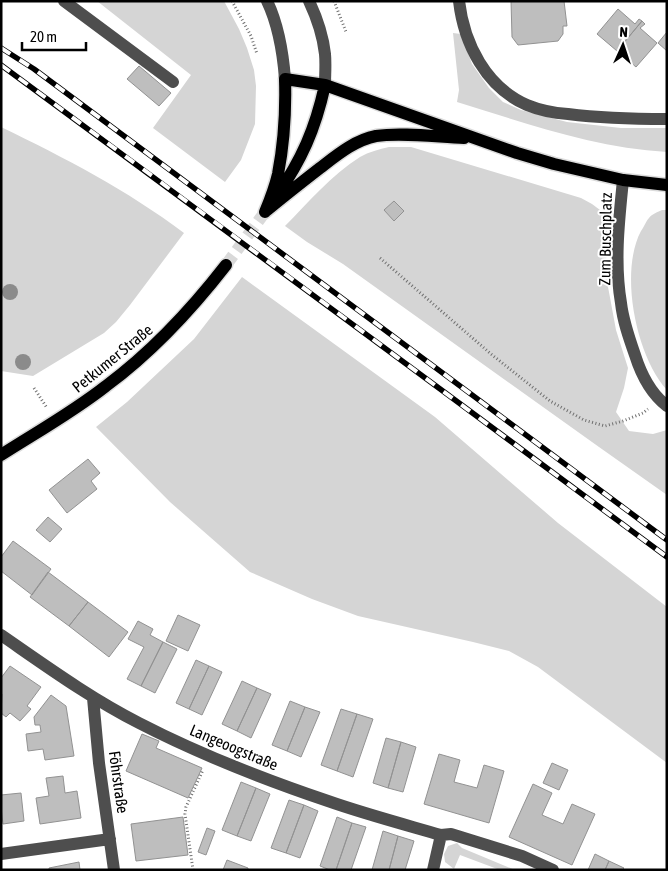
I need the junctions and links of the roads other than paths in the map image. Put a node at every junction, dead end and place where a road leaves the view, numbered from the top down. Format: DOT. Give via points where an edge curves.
graph roads {
  1 [pos="64,1"];
  2 [pos="267,1"];
  3 [pos="310,1"];
  4 [pos="459,1"];
  5 [pos="285,79"];
  6 [pos="173,82"];
  7 [pos="324,85"];
  8 [pos="667,119"];
  9 [pos="479,139"];
  10 [pos="623,180"];
  11 [pos="667,185"];
  12 [pos="265,212"];
  13 [pos="226,265"];
  14 [pos="663,404"];
  15 [pos="2,454"];
  16 [pos="1,635"];
  17 [pos="93,698"];
  18 [pos="440,835"];
  19 [pos="110,839"];
  20 [pos="1,854"];
  21 [pos="114,870"];
  22 [pos="433,870"];
  23 [pos="553,870"];
  1 -- 6 [label="street"];
  2 -- 5 [label="street" via="282,48"];
  3 -- 7 [label="street" via="325,54"];
  4 -- 8 [label="street" via="471,48 478,60 504,92 528,106 586,116"];
  5 -- 7 [label="main road"];
  5 -- 12 [label="main road" via="278,175"];
  7 -- 9 [label="main road"];
  7 -- 12 [label="main road" via="316,122 306,146"];
  9 -- 10 [label="main road" via="554,164"];
  9 -- 12 [label="main road" via="393,134 374,136 345,149"];
  10 -- 11 [label="main road"];
  10 -- 14 [label="street, Zum Buschplatz" via="618,251 620,302 641,373"];
  13 -- 15 [label="main road, Petkumer Straße" via="162,339 108,386"];
  16 -- 17 [label="street, Langeoogstraße"];
  17 -- 18 [label="street, Langeoogstraße" via="230,766 330,802"];
  17 -- 19 [label="street, Föhrstraße"];
  18 -- 22 [label="street"];
  18 -- 23 [label="street, Langeoogstraße" via="451,834 522,856"];
  19 -- 20 [label="street"];
  19 -- 21 [label="street, Föhrstraße"];
}
